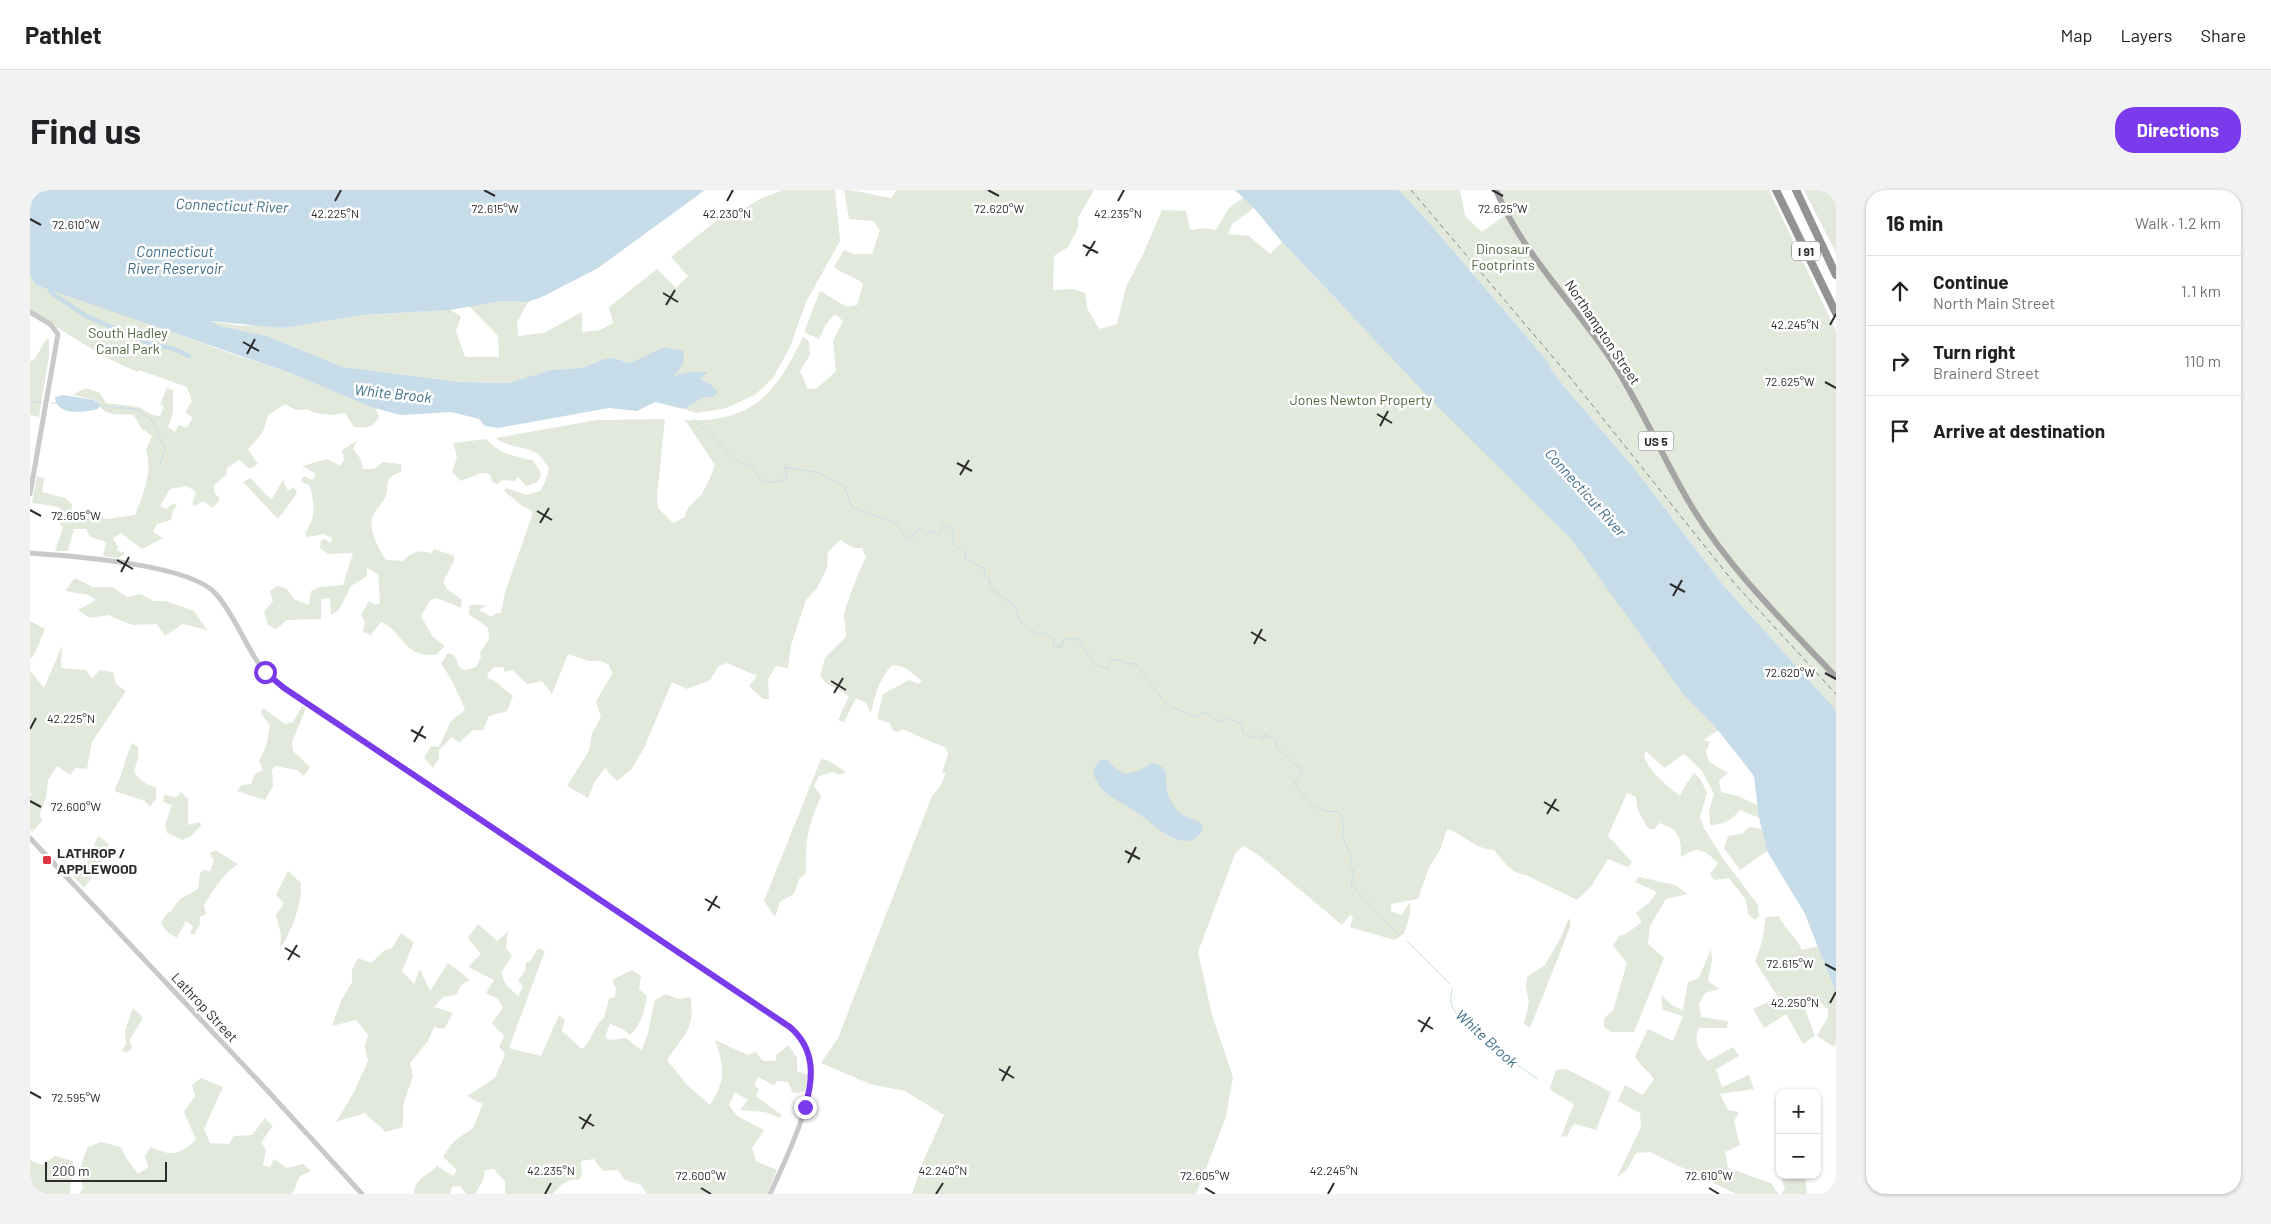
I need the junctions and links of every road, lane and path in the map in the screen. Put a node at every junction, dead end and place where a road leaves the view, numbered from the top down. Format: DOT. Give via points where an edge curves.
graph roads {
  1 [pos="1496,190"];
  2 [pos="1776,190"];
  3 [pos="1796,190"];
  4 [pos="1836,275"];
  5 [pos="30,312"];
  6 [pos="1836,313"];
  7 [pos="30,494"];
  8 [pos="30,553"];
  9 [pos="1836,677"];
  10 [pos="30,838"];
  11 [pos="362,1194"];
  12 [pos="770,1194"];
  1 -- 9 [label="main road, Northampton Street / US 5" via="1515,229 1610,359 1703,524 1740,572"];
  2 -- 6 [label="highway, I 91"];
  3 -- 4 [label="highway, I 91"];
  5 -- 7 [label="street" via="50,324 58,334"];
  8 -- 12 [label="street" via="122,561 206,584 227,607 247,647 272,679 781,1021 803,1042 811,1064 809,1091"];
  10 -- 11 [label="street, Lathrop Street"];
}
